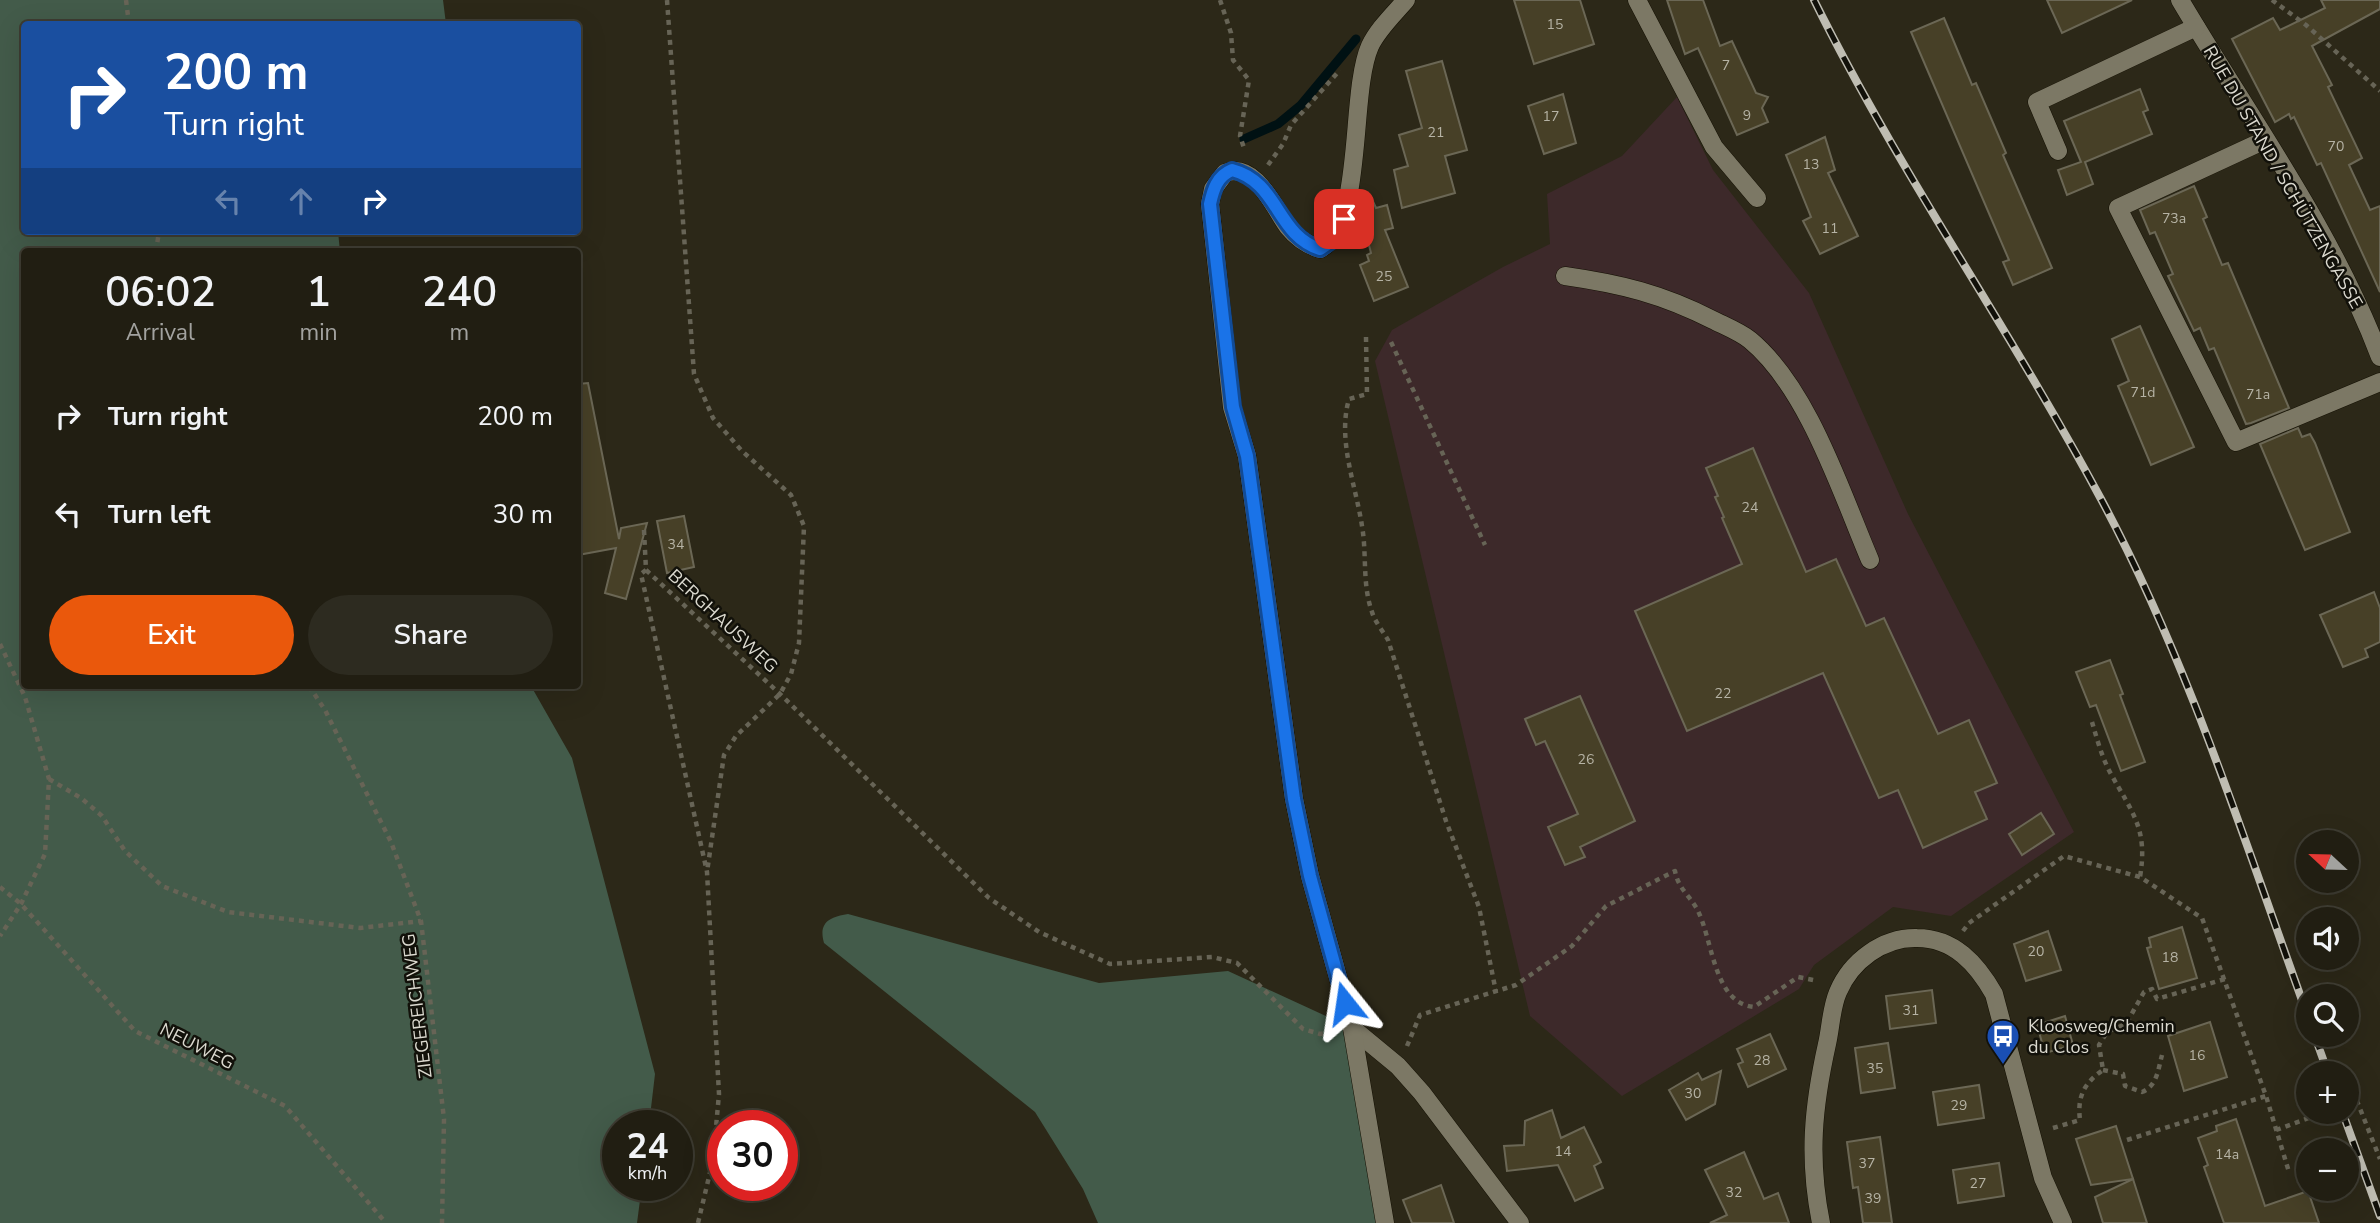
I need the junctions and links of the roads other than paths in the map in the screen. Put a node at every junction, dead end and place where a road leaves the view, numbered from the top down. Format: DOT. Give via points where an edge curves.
graph roads {
  1 [pos="1406,0"];
  2 [pos="1637,0"];
  3 [pos="2180,0"];
  4 [pos="2196,27"];
  5 [pos="2265,140"];
  6 [pos="2058,151"];
  7 [pos="1756,198"];
  8 [pos="1565,276"];
  9 [pos="2380,356"];
  10 [pos="2380,382"];
  11 [pos="1870,559"];
  12 [pos="1352,1028"];
  13 [pos="1385,1223"];
  14 [pos="1520,1223"];
  15 [pos="1821,1223"];
  16 [pos="2063,1223"];
  1 -- 12 [label="street" via="1370,47 1344,219 1336,238 1320,249 1301,241 1267,190 1232,170 1213,189 1210,204 1233,407 1247,456 1294,799"];
  2 -- 7 [label="street" via="1714,147"];
  3 -- 4 [label="street, RUE DU STAND / SCHÜTZENGASSE"];
  4 -- 5 [label="street, RUE DU STAND / SCHÜTZENGASSE"];
  4 -- 6 [label="street" via="2037,102"];
  5 -- 9 [label="street, RUE DU STAND / SCHÜTZENGASSE" via="2336,260"];
  5 -- 10 [label="street" via="2118,208 2236,442"];
  8 -- 11 [label="street" via="1625,284 1672,299 1750,340 1803,407"];
  12 -- 13 [label="street"];
  12 -- 14 [label="street" via="1398,1066"];
  15 -- 16 [label="street" via="1812,1144 1814,1102 1838,991 1864,956 1885,944 1914,937 1953,946 1983,974 1994,994 2043,1178"];
}
